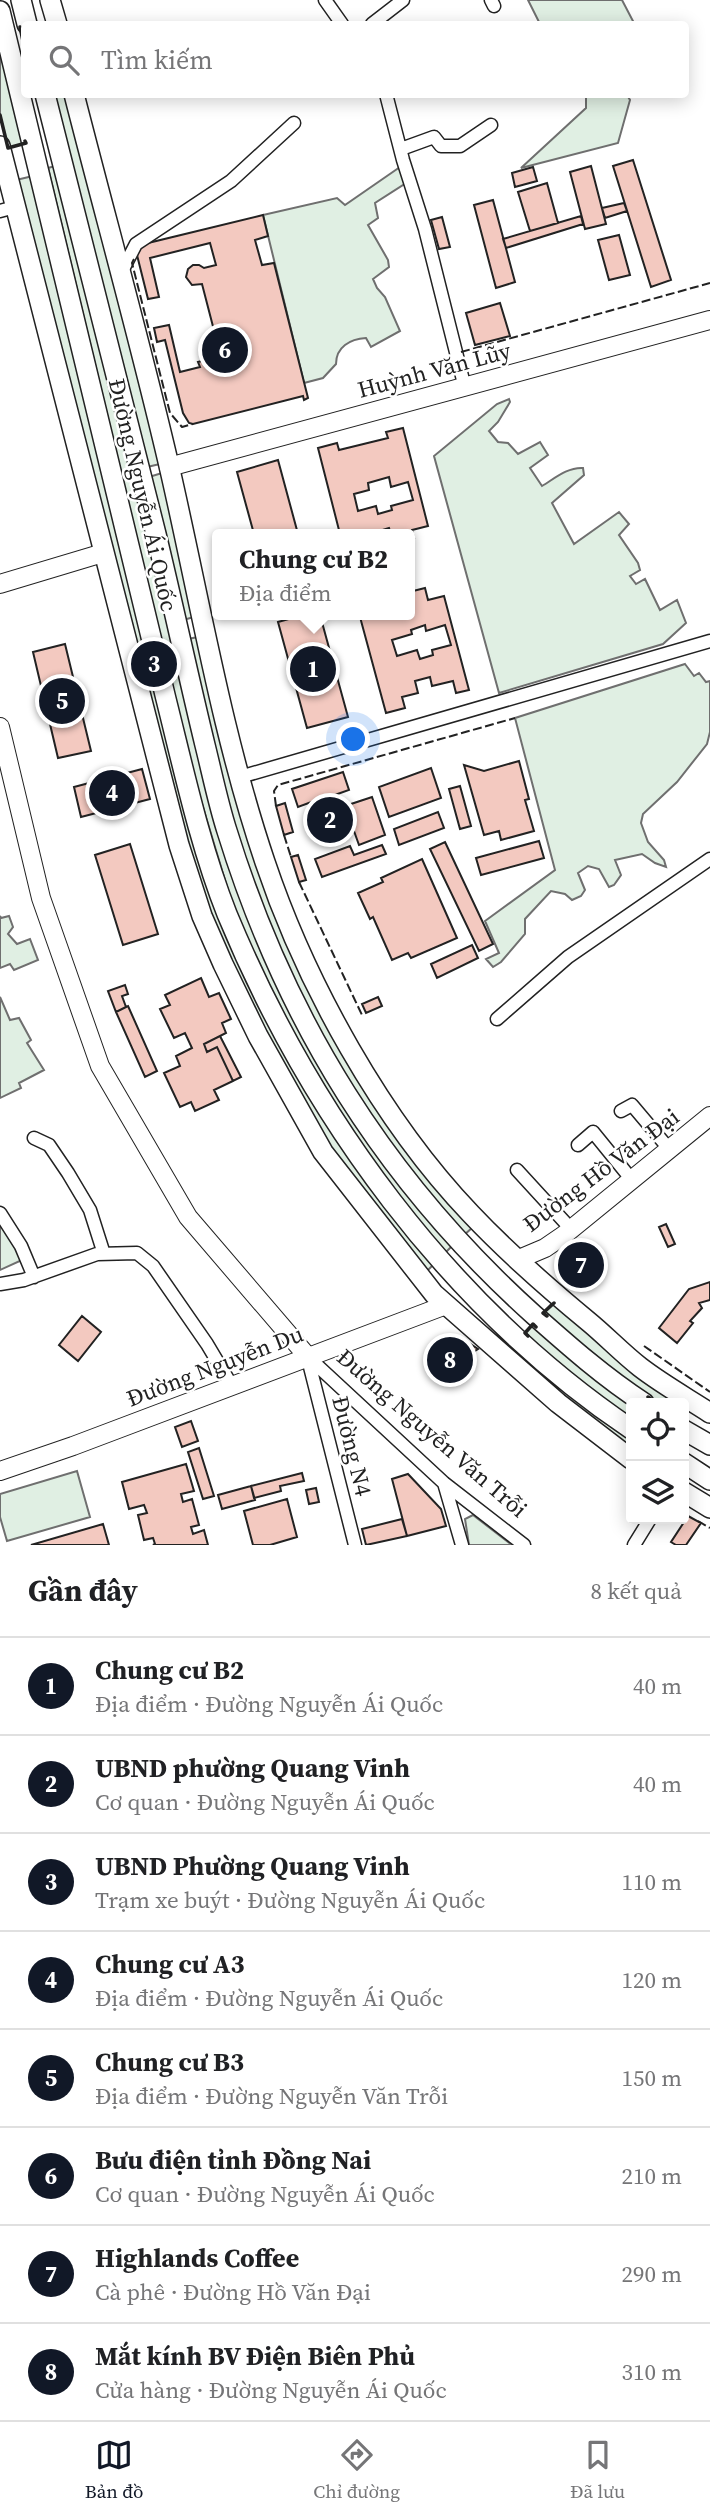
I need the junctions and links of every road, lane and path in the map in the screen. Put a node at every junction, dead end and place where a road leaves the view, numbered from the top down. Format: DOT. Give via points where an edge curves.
graph roads {
  1 [pos="21,0"];
  2 [pos="50,0"];
  3 [pos="325,0"];
  4 [pos="403,0"];
  5 [pos="0,11"];
  6 [pos="26,21"];
  7 [pos="56,21"];
  8 [pos="340,21"];
  9 [pos="376,21"];
  10 [pos="21,95"];
  11 [pos="22,98"];
  12 [pos="46,98"];
  13 [pos="75,98"];
  14 [pos="387,98"];
  15 [pos="294,123"];
  16 [pos="491,125"];
  17 [pos="0,146"];
  18 [pos="401,149"];
  19 [pos="60,153"];
  20 [pos="37,159"];
  21 [pos="5,167"];
  22 [pos="7,209"];
  23 [pos="121,273"];
  24 [pos="710,320"];
  25 [pos="465,388"];
  26 [pos="169,467"];
  27 [pos="141,474"];
  28 [pos="103,552"];
  29 [pos="0,583"];
  30 [pos="204,626"];
  31 [pos="178,632"];
  32 [pos="710,641"];
  33 [pos="0,727"];
  34 [pos="240,777"];
  35 [pos="710,859"];
  36 [pos="497,1018"];
  37 [pos="621,1111"];
  38 [pos="710,1116"];
  39 [pos="34,1138"];
  40 [pos="578,1145"];
  41 [pos="670,1150"];
  42 [pos="517,1170"];
  43 [pos="632,1180"];
  44 [pos="0,1213"];
  45 [pos="571,1229"];
  46 [pos="104,1254"];
  47 [pos="519,1259"];
  48 [pos="34,1276"];
  49 [pos="492,1277"];
  50 [pos="0,1284"];
  51 [pos="470,1292"];
  52 [pos="446,1305"];
  53 [pos="307,1357"];
  54 [pos="232,1386"];
  55 [pos="637,1398"];
  56 [pos="705,1410"];
  57 [pos="626,1425"];
  58 [pos="689,1430"];
  59 [pos="689,1433"];
  60 [pos="710,1445"];
  61 [pos="626,1455"];
  62 [pos="689,1466"];
  63 [pos="0,1471"];
  64 [pos="710,1480"];
  65 [pos="444,1483"];
  66 [pos="689,1495"];
  67 [pos="710,1508"];
  68 [pos="647,1524"];
  69 [pos="355,1545"];
  70 [pos="462,1545"];
  71 [pos="524,1545"];
  72 [pos="634,1545"];
  1 -- 6 [label="main road"];
  2 -- 7 [label="main road"];
  3 -- 8 [label="street"];
  4 -- 9 [label="street"];
  5 -- 10 [label="main road, Đường Nguyễn Ái Quốc"];
  11 -- 20 [label="main road, Đường Nguyễn Ái Quốc"];
  12 -- 19 [label="main road, Đường Nguyễn Ái Quốc"];
  13 -- 23 [label="main road, Đường Nguyễn Ái Quốc"];
  14 -- 18 [label="street"];
  15 -- 23 [label="street" via="231,181 136,244"];
  16 -- 18 [label="street" via="457,146 441,146 434,137"];
  17 -- 21 [label="main road"];
  18 -- 25 [label="street"];
  19 -- 20 [label="main road"];
  19 -- 27 [label="main road, Đường Nguyễn Ái Quốc"];
  20 -- 21 [label="main road"];
  20 -- 51 [label="main road, Đường Nguyễn Ái Quốc" via="166,699 227,912 289,1044 335,1122 395,1206"];
  21 -- 22 [label="main road"];
  22 -- 28 [label="main road"];
  23 -- 26 [label="main road, Đường Nguyễn Ái Quốc"];
  24 -- 25 [label="street, Huỳnh Văn Lũy"];
  25 -- 26 [label="street, Huỳnh Văn Lũy"];
  26 -- 27 [label="main road"];
  26 -- 30 [label="main road, Đường Nguyễn Ái Quốc"];
  27 -- 31 [label="main road, Đường Nguyễn Ái Quốc"];
  28 -- 29 [label="street"];
  28 -- 52 [label="main road" via="180,845 223,964 323,1152"];
  30 -- 31 [label="main road"];
  30 -- 34 [label="main road, Đường Nguyễn Ái Quốc"];
  31 -- 49 [label="main road, Đường Nguyễn Ái Quốc" via="225,826 261,928 296,1008 387,1156"];
  32 -- 34 [label="street"];
  33 -- 53 [label="street, Đường Nguyễn Văn Trỗi" via="41,898 100,1066 188,1217"];
  34 -- 47 [label="main road, Đường Nguyễn Ái Quốc" via="282,909 342,1036 436,1174 472,1216"];
  35 -- 36 [label="street" via="568,957"];
  37 -- 41 [label="street" via="632,1105"];
  38 -- 41 [label="street, Đường Hồ Văn Đại"];
  39 -- 46 [label="street" via="49,1145 68,1173 90,1210"];
  40 -- 43 [label="street" via="593,1132"];
  41 -- 43 [label="street, Đường Hồ Văn Đại"];
  42 -- 45 [label="street"];
  43 -- 45 [label="street, Đường Hồ Văn Đại"];
  44 -- 48 [label="street"];
  45 -- 47 [label="street, Đường Hồ Văn Đại"];
  46 -- 48 [label="street"];
  46 -- 54 [label="street" via="136,1253 153,1266"];
  47 -- 49 [label="main road"];
  47 -- 56 [label="main road, Đường Nguyễn Ái Quốc" via="640,1367"];
  48 -- 50 [label="street"];
  49 -- 51 [label="main road"];
  49 -- 55 [label="main road, Đường Nguyễn Ái Quốc" via="599,1372"];
  51 -- 52 [label="main road"];
  51 -- 57 [label="main road, Đường Nguyễn Ái Quốc" via="555,1373"];
  52 -- 53 [label="street, Đường Nguyễn Du"];
  52 -- 61 [label="main road" via="558,1403"];
  53 -- 54 [label="street, Đường Nguyễn Du"];
  53 -- 65 [label="street, Đường Nguyễn Văn Trỗi"];
  53 -- 69 [label="street, Đường N4"];
  54 -- 63 [label="street, Đường Nguyễn Du"];
  56 -- 58 [label="main road"];
  59 -- 60 [label="main road"];
  62 -- 64 [label="main road"];
  65 -- 70 [label="street"];
  65 -- 71 [label="street, Đường Nguyễn Văn Trỗi"];
  66 -- 67 [label="main road"];
  68 -- 72 [label="street"];
}
